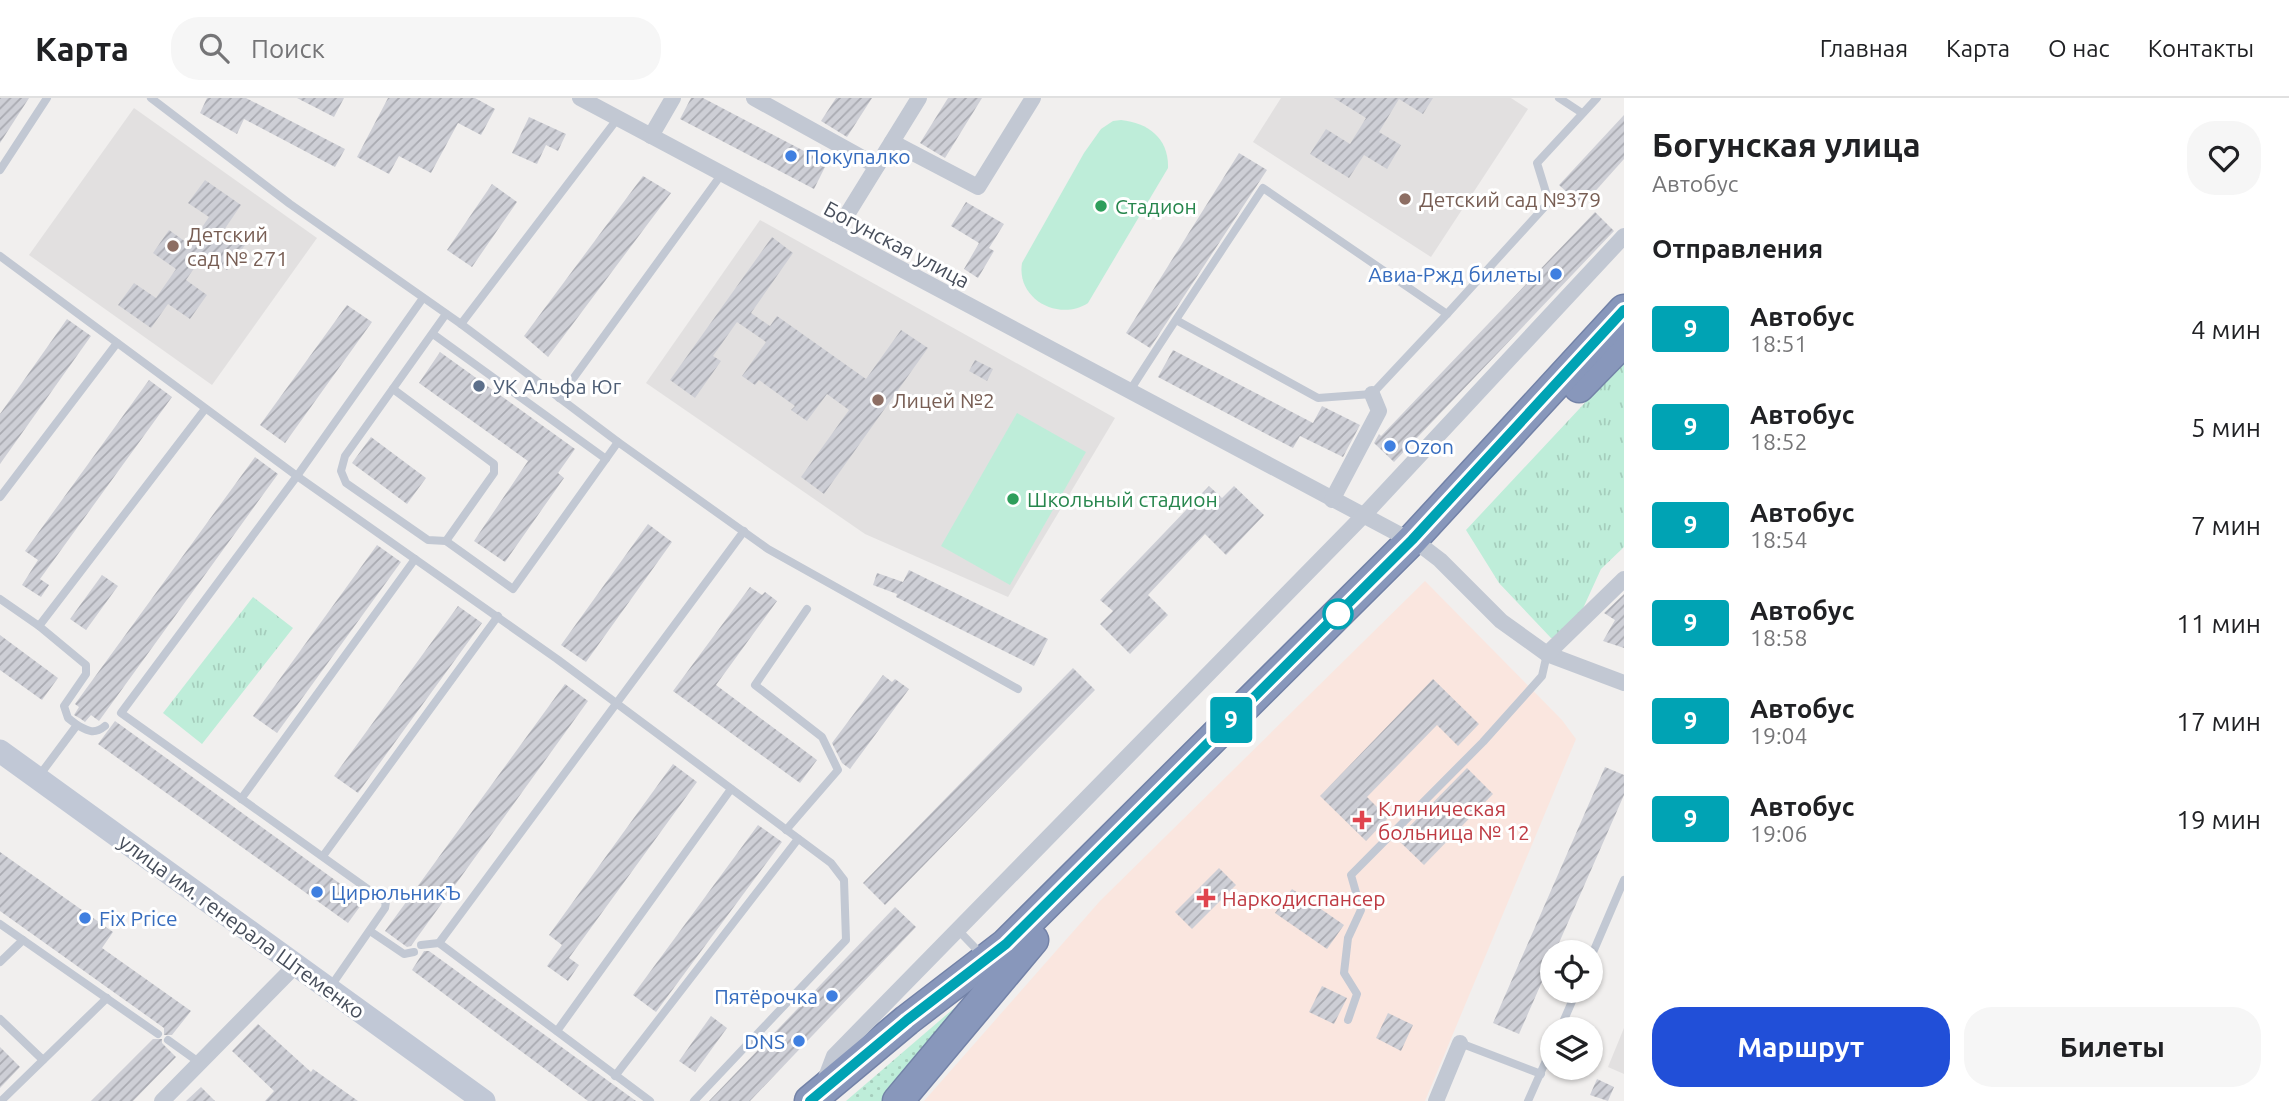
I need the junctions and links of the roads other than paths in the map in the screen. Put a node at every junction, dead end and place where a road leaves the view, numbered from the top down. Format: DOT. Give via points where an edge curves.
graph roads {
  1 [pos="47,98"];
  2 [pos="151,98"];
  3 [pos="580,98"];
  4 [pos="673,98"];
  5 [pos="754,98"];
  6 [pos="919,98"];
  7 [pos="1033,98"];
  8 [pos="1559,98"];
  9 [pos="1597,98"];
  10 [pos="1582,113"];
  11 [pos="618,118"];
  12 [pos="651,136"];
  13 [pos="892,142"];
  14 [pos="877,166"];
  15 [pos="0,170"];
  16 [pos="721,175"];
  17 [pos="835,234"];
  18 [pos="1624,236"];
  19 [pos="0,256"];
  20 [pos="423,298"];
  21 [pos="1624,310"];
  22 [pos="446,314"];
  23 [pos="1447,314"];
  24 [pos="1176,320"];
  25 [pos="461,324"];
  26 [pos="433,334"];
  27 [pos="1624,341"];
  28 [pos="117,343"];
  29 [pos="393,390"];
  30 [pos="1129,392"];
  31 [pos="1372,394"];
  32 [pos="559,398"];
  33 [pos="205,409"];
  34 [pos="618,442"];
  35 [pos="606,459"];
  36 [pos="297,476"];
  37 [pos="0,497"];
  38 [pos="1332,500"];
  39 [pos="1363,516"];
  40 [pos="744,531"];
  41 [pos="446,541"];
  42 [pos="1418,543"];
  43 [pos="415,559"];
  44 [pos="1624,579"];
  45 [pos="0,599"];
  46 [pos="807,609"];
  47 [pos="498,616"];
  48 [pos="38,626"];
  49 [pos="1547,654"];
  50 [pos="1624,683"];
  51 [pos="1018,689"];
  52 [pos="616,703"];
  53 [pos="121,713"];
  54 [pos="113,719"];
  55 [pos="77,725"];
  56 [pos="105,726"];
  57 [pos="0,751"];
  58 [pos="37,778"];
  59 [pos="731,789"];
  60 [pos="241,799"];
  61 [pos="786,830"];
  62 [pos="798,839"];
  63 [pos="323,856"];
  64 [pos="1624,880"];
  65 [pos="0,924"];
  66 [pos="958,930"];
  67 [pos="370,931"];
  68 [pos="23,940"];
  69 [pos="1598,940"];
  70 [pos="439,943"];
  71 [pos="986,960"];
  72 [pos="0,961"];
  73 [pos="296,965"];
  74 [pos="329,988"];
  75 [pos="107,998"];
  76 [pos="0,1020"];
  77 [pos="1348,1020"];
  78 [pos="557,1031"];
  79 [pos="158,1034"];
  80 [pos="168,1040"];
  81 [pos="1460,1043"];
  82 [pos="43,1060"];
  83 [pos="200,1063"];
  84 [pos="1540,1074"];
  85 [pos="615,1076"];
  86 [pos="1540,1076"];
  87 [pos="815,1097"];
  88 [pos="1,1101"];
  89 [pos="162,1101"];
  90 [pos="484,1101"];
  91 [pos="650,1101"];
  92 [pos="694,1101"];
  93 [pos="898,1101"];
  94 [pos="1436,1101"];
  95 [pos="1528,1101"];
  1 -- 15 [label="lane"];
  2 -- 20 [label="lane"];
  3 -- 11 [label="street, Богунская улица"];
  4 -- 12 [label="street"];
  5 -- 14 [label="street"];
  6 -- 13 [label="street"];
  7 -- 13 [label="street" via="978,187"];
  8 -- 10 [label="lane"];
  9 -- 10 [label="lane"];
  10 -- 23 [label="lane" via="1537,163 1549,202"];
  11 -- 12 [label="street, Богунская улица"];
  11 -- 25 [label="lane"];
  12 -- 16 [label="street, Богунская улица"];
  13 -- 14 [label="street"];
  14 -- 17 [label="street"];
  16 -- 17 [label="street, Богунская улица"];
  16 -- 32 [label="lane"];
  17 -- 30 [label="street, Богунская улица"];
  18 -- 39 [label="street"];
  19 -- 28 [label="lane"];
  20 -- 22 [label="lane"];
  20 -- 36 [label="lane"];
  21 -- 42 [label="highway"];
  22 -- 25 [label="lane"];
  22 -- 26 [label="lane"];
  23 -- 24 [label="lane" via="1263,188"];
  23 -- 31 [label="lane"];
  24 -- 30 [label="lane"];
  24 -- 31 [label="lane" via="1318,398"];
  25 -- 32 [label="lane"];
  26 -- 29 [label="lane"];
  26 -- 35 [label="lane"];
  27 -- 42 [label="highway"];
  28 -- 33 [label="lane"];
  28 -- 37 [label="lane"];
  29 -- 41 [label="lane" via="494,464 494,473"];
  29 -- 41 [label="lane" via="345,456 341,471 346,483 428,540"];
  30 -- 38 [label="street, Богунская улица"];
  31 -- 38 [label="street" via="1378,411"];
  32 -- 34 [label="lane"];
  33 -- 36 [label="lane"];
  33 -- 48 [label="lane"];
  34 -- 35 [label="lane"];
  34 -- 40 [label="lane"];
  35 -- 41 [label="lane" via="513,589"];
  36 -- 43 [label="lane"];
  36 -- 53 [label="lane"];
  38 -- 39 [label="street, Богунская улица"];
  39 -- 42 [label="street, Богунская улица"];
  39 -- 66 [label="street"];
  40 -- 51 [label="lane" via="768,549"];
  40 -- 52 [label="lane"];
  42 -- 49 [label="street, Богунская улица" via="1501,621"];
  42 -- 71 [label="highway"];
  42 -- 93 [label="highway" via="1022,952"];
  43 -- 47 [label="lane"];
  43 -- 60 [label="lane"];
  44 -- 49 [label="street"];
  45 -- 48 [label="lane"];
  46 -- 61 [label="lane" via="755,685 822,737 838,770"];
  47 -- 52 [label="lane"];
  47 -- 63 [label="lane"];
  48 -- 55 [label="lane" via="86,665 86,674 64,706"];
  49 -- 50 [label="street, Богунская улица"];
  49 -- 77 [label="lane" via="1542,677 1351,875 1361,910 1348,938 1344,973 1357,994"];
  52 -- 59 [label="lane"];
  52 -- 70 [label="lane"];
  53 -- 54 [label="lane"];
  53 -- 60 [label="lane"];
  55 -- 56 [label="lane" via="89,732"];
  55 -- 58 [label="lane"];
  57 -- 58 [label="street, улица им. генерала Штеменко"];
  58 -- 73 [label="street, улица им. генерала Штеменко"];
  59 -- 61 [label="lane"];
  59 -- 78 [label="lane"];
  60 -- 63 [label="lane"];
  61 -- 62 [label="lane"];
  62 -- 85 [label="lane"];
  62 -- 92 [label="lane" via="831,863 844,880 846,940"];
  63 -- 67 [label="lane" via="386,902"];
  64 -- 69 [label="lane"];
  65 -- 68 [label="lane"];
  66 -- 71 [label="lane"];
  66 -- 87 [label="street" via="834,1056"];
  67 -- 70 [label="lane" via="404,954"];
  67 -- 74 [label="lane"];
  68 -- 72 [label="lane"];
  68 -- 75 [label="lane"];
  70 -- 78 [label="lane"];
  71 -- 87 [label="highway"];
  73 -- 74 [label="street, улица им. генерала Штеменко"];
  73 -- 83 [label="street"];
  74 -- 90 [label="street, улица им. генерала Штеменко"];
  75 -- 79 [label="lane"];
  75 -- 82 [label="lane"];
  76 -- 82 [label="lane"];
  78 -- 85 [label="lane"];
  80 -- 83 [label="lane"];
  81 -- 84 [label="lane"];
  81 -- 94 [label="street"];
  82 -- 88 [label="lane"];
  83 -- 89 [label="street"];
  85 -- 91 [label="lane"];
  86 -- 95 [label="lane"];
}
